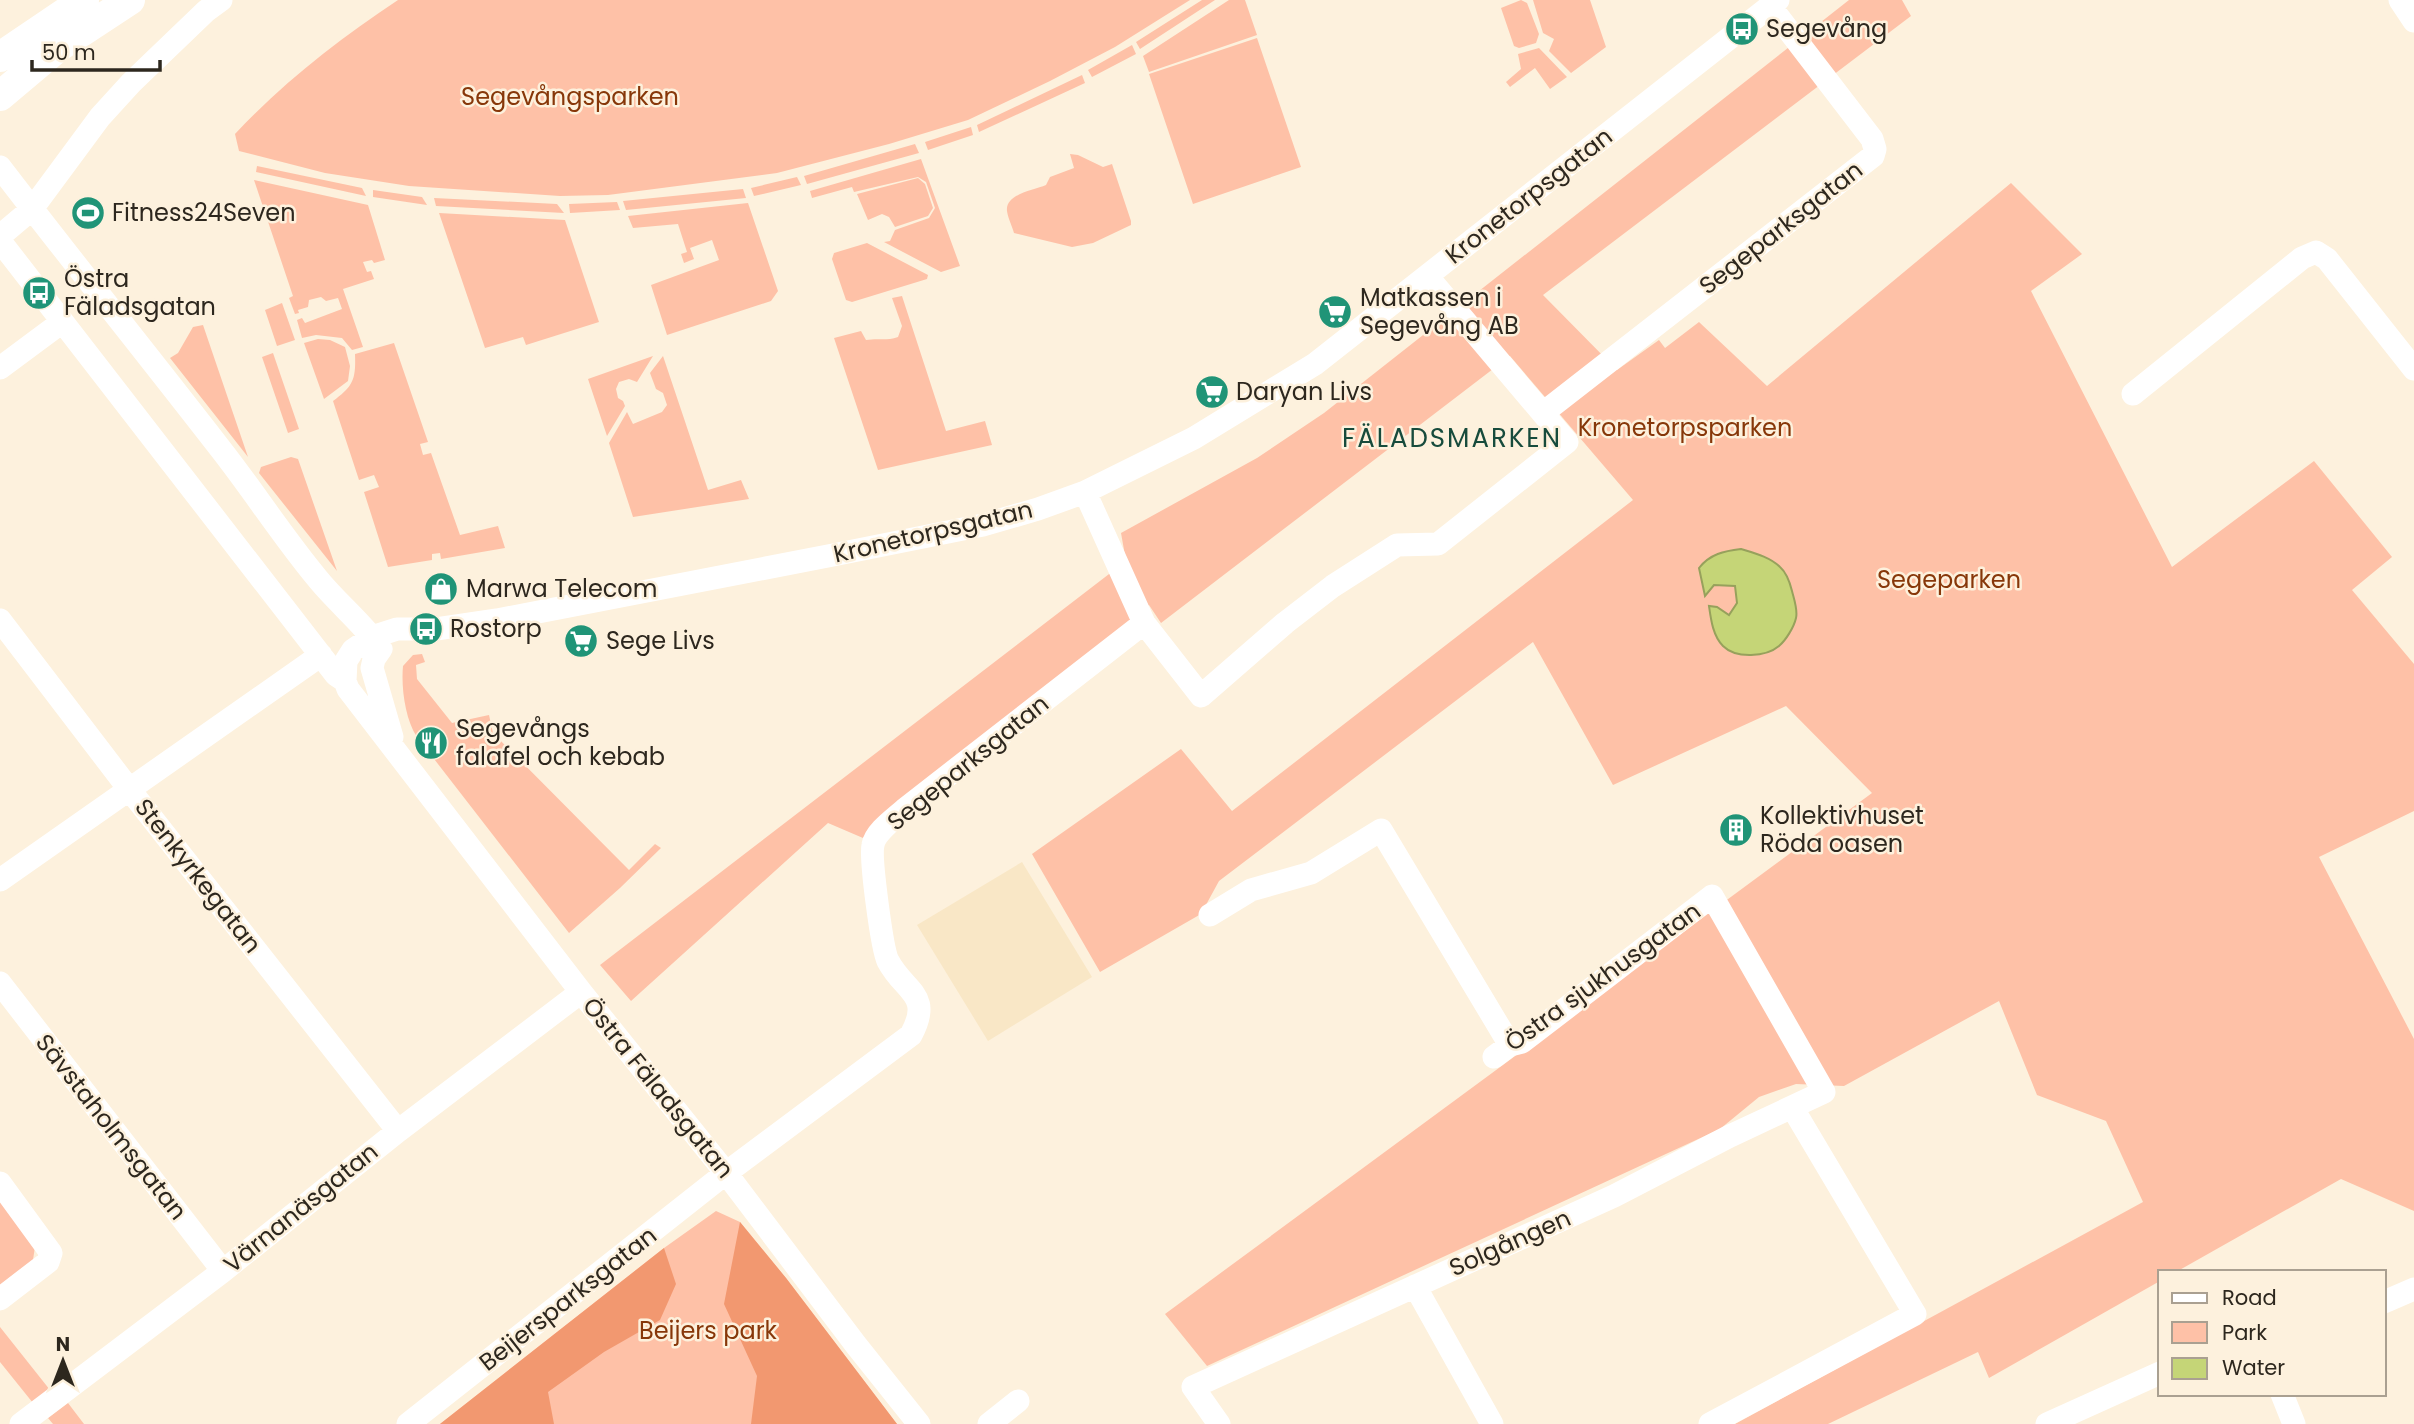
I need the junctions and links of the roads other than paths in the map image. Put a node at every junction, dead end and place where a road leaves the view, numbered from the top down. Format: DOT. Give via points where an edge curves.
graph roads {
  1 [pos="84,0"];
  2 [pos="130,0"];
  3 [pos="221,0"];
  4 [pos="2400,0"];
  5 [pos="1774,3"];
  6 [pos="2414,21"];
  7 [pos="0,57"];
  8 [pos="0,96"];
  9 [pos="0,167"];
  10 [pos="32,209"];
  11 [pos="0,236"];
  12 [pos="0,241"];
  13 [pos="1427,276"];
  14 [pos="62,321"];
  15 [pos="0,368"];
  16 [pos="2414,369"];
  17 [pos="2133,394"];
  18 [pos="1542,413"];
  19 [pos="1085,492"];
  20 [pos="0,620"];
  21 [pos="1144,623"];
  22 [pos="377,643"];
  23 [pos="321,655"];
  24 [pos="373,677"];
  25 [pos="345,681"];
  26 [pos="397,754"];
  27 [pos="129,789"];
  28 [pos="0,880"];
  29 [pos="1210,915"];
  30 [pos="0,983"];
  31 [pos="581,992"];
  32 [pos="1824,1092"];
  33 [pos="1792,1107"];
  34 [pos="398,1131"];
  35 [pos="726,1173"];
  36 [pos="0,1183"];
  37 [pos="223,1271"];
  38 [pos="1415,1286"];
  39 [pos="2414,1289"];
  40 [pos="0,1299"];
  41 [pos="2386,1301"];
  42 [pos="2158,1374"];
  43 [pos="2283,1396"];
  44 [pos="1018,1401"];
  45 [pos="21,1424"];
  46 [pos="408,1424"];
  47 [pos="919,1424"];
  48 [pos="989,1424"];
  49 [pos="1219,1424"];
  50 [pos="1492,1424"];
  51 [pos="1710,1424"];
  52 [pos="2047,1424"];
  53 [pos="2294,1424"];
  1 -- 7 [label="main road"];
  2 -- 8 [label="main road" via="57,48"];
  3 -- 10 [label="street" via="148,65 100,117"];
  4 -- 6 [label="street"];
  5 -- 13 [label="street, Kronetorpsgatan"];
  5 -- 18 [label="street, Segeparksgatan" via="1872,139 1873,156"];
  9 -- 10 [label="street"];
  10 -- 11 [label="street"];
  10 -- 22 [label="street" via="317,578"];
  12 -- 14 [label="street, Östra Fäladsgatan"];
  13 -- 18 [label="street"];
  13 -- 19 [label="street, Kronetorpsgatan" via="1315,364 1194,438"];
  14 -- 15 [label="street"];
  14 -- 23 [label="street, Östra Fäladsgatan"];
  16 -- 17 [label="street" via="2327,259 2316,252 2302,258"];
  18 -- 21 [label="street" via="1567,442 1438,544 1396,545 1333,586 1200,696"];
  19 -- 21 [label="street"];
  19 -- 22 [label="street, Kronetorpsgatan" via="983,525 497,620 397,629"];
  20 -- 27 [label="street, Stenkyrkegatan"];
  21 -- 35 [label="street, Segeparksgatan" via="905,809 877,836 873,845 877,905 888,960 919,1002 919,1019 911,1035"];
  22 -- 24 [label="street"];
  22 -- 25 [label="street, Kronetorpsgatan" via="353,650 346,661"];
  23 -- 25 [label="street, Östra Fäladsgatan"];
  23 -- 27 [label="street"];
  24 -- 25 [label="street"];
  24 -- 26 [label="street, Östra Fäladsgatan"];
  25 -- 26 [label="street, Östra Fäladsgatan"];
  26 -- 31 [label="street, Östra Fäladsgatan"];
  27 -- 28 [label="street"];
  27 -- 34 [label="street, Stenkyrkegatan"];
  29 -- 32 [label="street, Östra sjukhusgatan" via="1251,890 1311,873 1381,830 1502,1051 1522,1042 1712,896"];
  30 -- 37 [label="street, Sävstaholmsgatan"];
  31 -- 34 [label="street, Värnanäsgatan"];
  31 -- 35 [label="street, Östra Fäladsgatan"];
  32 -- 33 [label="street, Solgången"];
  33 -- 38 [label="street, Solgången" via="1614,1196"];
  33 -- 51 [label="street" via="1915,1314"];
  34 -- 37 [label="street, Värnanäsgatan"];
  35 -- 46 [label="street, Beijersparksgatan"];
  35 -- 47 [label="street, Östra Fäladsgatan"];
  36 -- 40 [label="street" via="51,1253 48,1262"];
  37 -- 45 [label="street, Värnanäsgatan"];
  38 -- 49 [label="street, Solgången" via="1194,1387"];
  38 -- 50 [label="street"];
  39 -- 41 [label="street"];
  42 -- 52 [label="street"];
  43 -- 53 [label="street"];
  44 -- 48 [label="street"];
}
